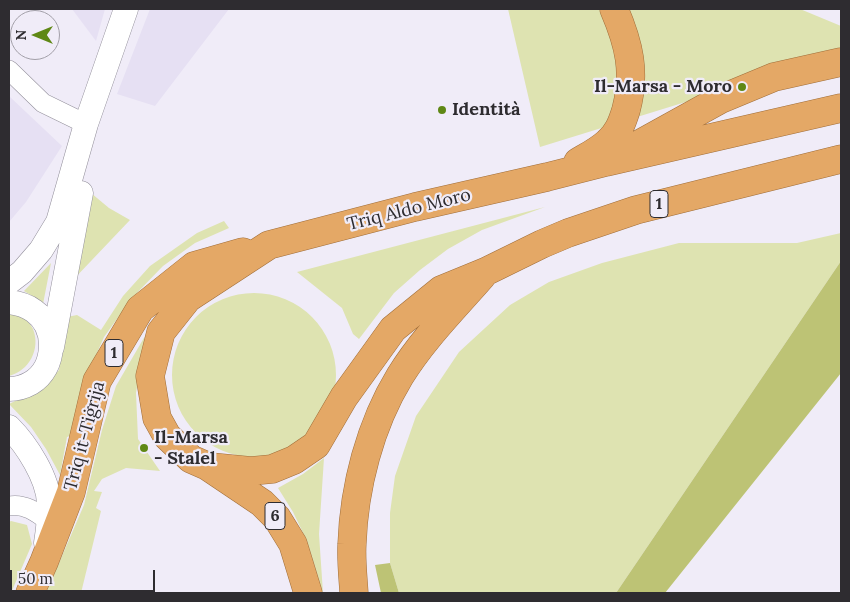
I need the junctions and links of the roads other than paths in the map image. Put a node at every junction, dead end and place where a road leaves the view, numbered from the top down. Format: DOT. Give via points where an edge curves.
graph roads {
  1 [pos="126,9"];
  2 [pos="614,9"];
  3 [pos="841,62"];
  4 [pos="9,70"];
  5 [pos="841,108"];
  6 [pos="86,124"];
  7 [pos="841,158"];
  8 [pos="606,162"];
  9 [pos="547,177"];
  10 [pos="268,245"];
  11 [pos="485,272"];
  12 [pos="9,282"];
  13 [pos="9,302"];
  14 [pos="52,347"];
  15 [pos="9,389"];
  16 [pos="9,427"];
  17 [pos="207,466"];
  18 [pos="9,506"];
  19 [pos="49,522"];
  20 [pos="44,562"];
  21 [pos="30,593"];
  22 [pos="308,593"];
  23 [pos="354,593"];
  1 -- 6 [label="street"];
  2 -- 9 [label="highway" via="623,31 632,77 621,126 592,154"];
  3 -- 8 [label="highway" via="774,76 721,99"];
  4 -- 6 [label="street" via="43,103"];
  5 -- 8 [label="highway, Triq Aldo Moro / 1"];
  6 -- 12 [label="street" via="58,222 41,250"];
  6 -- 14 [label="street" via="82,185"];
  7 -- 11 [label="highway, 1" via="636,210 568,233"];
  8 -- 9 [label="highway, Triq Aldo Moro / 1"];
  9 -- 10 [label="highway, Triq Aldo Moro / 1"];
  10 -- 17 [label="highway, Triq Aldo Moro / 1" via="188,298 161,332 150,376 157,418 167,436 191,459"];
  10 -- 20 [label="highway, Triq it-Tiġrija / 1" via="194,266 140,309 97,381 72,492"];
  11 -- 17 [label="highway" via="441,290 393,329 344,397 316,445 294,460 272,469 252,471"];
  11 -- 23 [label="highway, 1" via="425,342 400,376 380,414 360,474 354,507"];
  13 -- 14 [label="street" via="35,311 50,333"];
  14 -- 15 [label="street" via="49,361 32,383"];
  16 -- 19 [label="street" via="32,456 43,478 49,501"];
  17 -- 22 [label="highway, 6" via="262,503 277,518 293,544"];
  18 -- 19 [label="street" via="25,506"];
  19 -- 20 [label="street"];
  20 -- 21 [label="highway, Triq it-Tiġrija / 1"];
}
